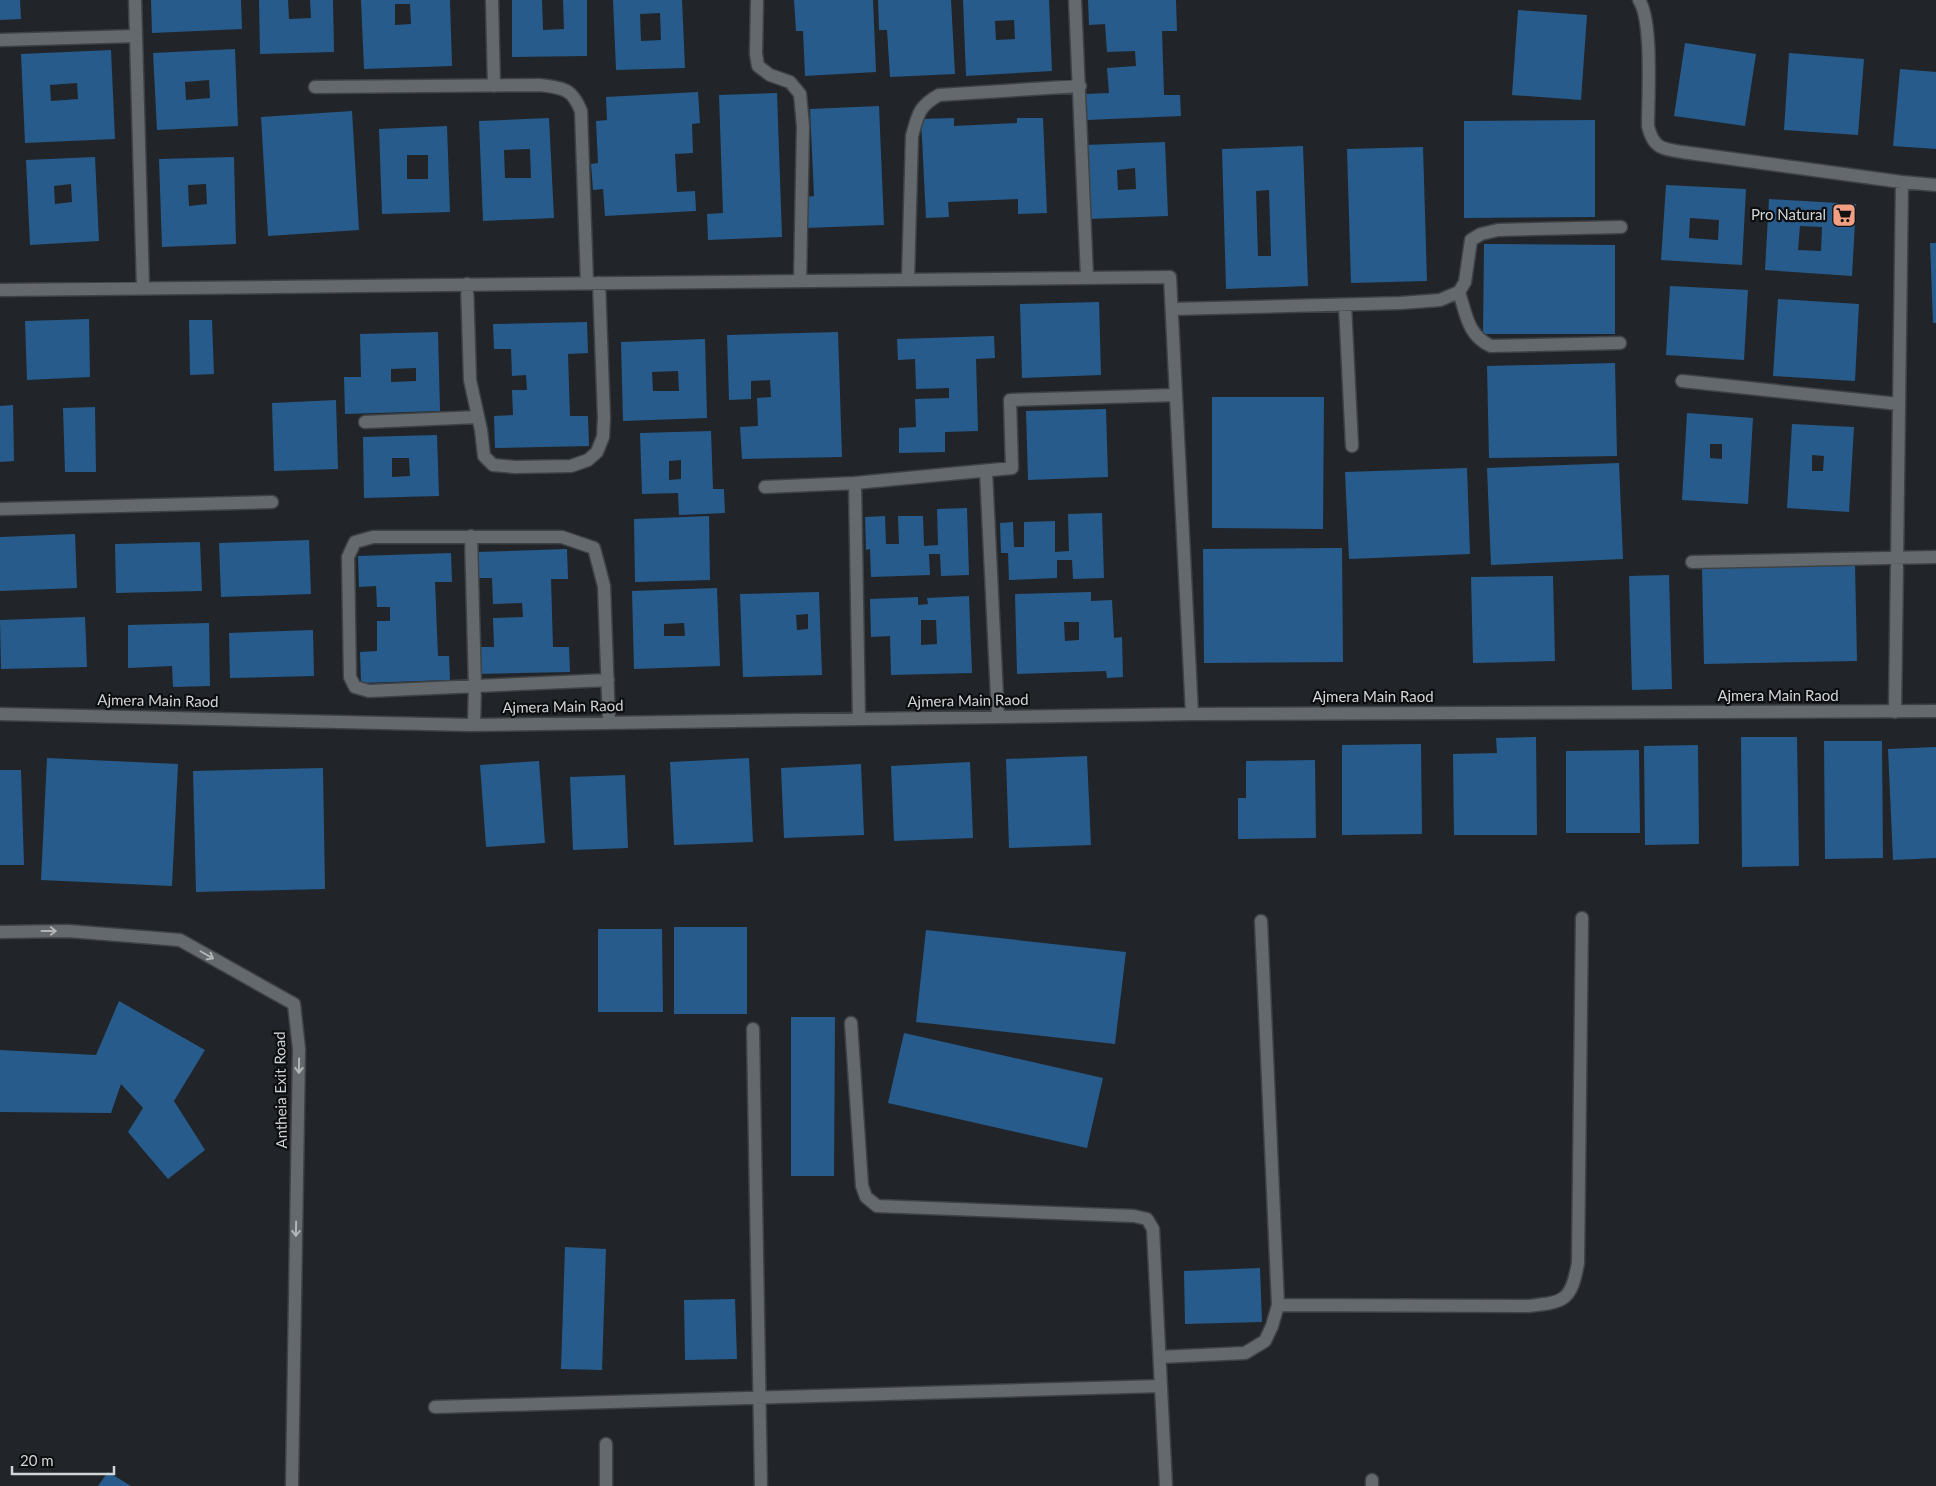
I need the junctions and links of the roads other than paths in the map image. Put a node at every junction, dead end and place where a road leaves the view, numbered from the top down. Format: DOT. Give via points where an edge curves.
graph roads {
  1 [pos="135,0"];
  2 [pos="492,0"];
  3 [pos="757,0"];
  4 [pos="1075,0"];
  5 [pos="1639,0"];
  6 [pos="136,36"];
  7 [pos="0,40"];
  8 [pos="494,86"];
  9 [pos="1080,86"];
  10 [pos="315,87"];
  11 [pos="1902,182"];
  12 [pos="1936,185"];
  13 [pos="1621,227"];
  14 [pos="1087,278"];
  15 [pos="908,279"];
  16 [pos="800,280"];
  17 [pos="593,283"];
  18 [pos="467,284"];
  19 [pos="142,288"];
  20 [pos="0,290"];
  21 [pos="1459,292"];
  22 [pos="1345,305"];
  23 [pos="1172,308"];
  24 [pos="1620,343"];
  25 [pos="1682,381"];
  26 [pos="1176,395"];
  27 [pos="1899,404"];
  28 [pos="478,417"];
  29 [pos="365,422"];
  30 [pos="1352,446"];
  31 [pos="986,471"];
  32 [pos="855,484"];
  33 [pos="765,488"];
  34 [pos="272,502"];
  35 [pos="0,509"];
  36 [pos="471,536"];
  37 [pos="1936,557"];
  38 [pos="1898,558"];
  39 [pos="1692,562"];
  40 [pos="608,680"];
  41 [pos="475,687"];
  42 [pos="1936,711"];
  43 [pos="1895,712"];
  44 [pos="0,714"];
  45 [pos="1192,714"];
  46 [pos="998,717"];
  47 [pos="859,719"];
  48 [pos="609,723"];
  49 [pos="474,724"];
  50 [pos="1582,918"];
  51 [pos="1261,921"];
  52 [pos="0,932"];
  53 [pos="851,1023"];
  54 [pos="753,1029"];
  55 [pos="1278,1305"];
  56 [pos="1160,1357"];
  57 [pos="1161,1386"];
  58 [pos="760,1398"];
  59 [pos="435,1407"];
  60 [pos="606,1444"];
  61 [pos="292,1486"];
  62 [pos="606,1486"];
  63 [pos="761,1486"];
  64 [pos="1166,1486"];
  1 -- 6 [label="street"];
  2 -- 8 [label="street"];
  3 -- 16 [label="street" via="758,66 770,75 790,82 800,94 803,126"];
  4 -- 9 [label="street"];
  5 -- 11 [label="street" via="1647,28 1648,126 1650,138 1657,146 1666,150"];
  6 -- 7 [label="street"];
  6 -- 19 [label="street"];
  8 -- 10 [label="street"];
  8 -- 17 [label="street" via="564,88 575,97 581,111"];
  9 -- 14 [label="street"];
  9 -- 15 [label="street" via="939,95 925,102 912,136"];
  11 -- 12 [label="street"];
  11 -- 27 [label="street"];
  13 -- 21 [label="street" via="1498,230 1481,234 1471,240 1465,282"];
  14 -- 15 [label="street"];
  14 -- 23 [label="street" via="1170,277"];
  15 -- 16 [label="street"];
  16 -- 17 [label="street"];
  17 -- 18 [label="street"];
  17 -- 28 [label="street" via="604,418 603,437 597,452 588,460 571,466 515,468 493,465 484,456"];
  18 -- 19 [label="street"];
  18 -- 28 [label="street" via="470,380"];
  19 -- 20 [label="street"];
  21 -- 22 [label="street" via="1440,300"];
  21 -- 24 [label="street" via="1472,332 1481,342 1491,346"];
  22 -- 23 [label="street"];
  22 -- 30 [label="street"];
  23 -- 26 [label="street"];
  25 -- 27 [label="street"];
  26 -- 31 [label="street" via="1010,400 1012,468"];
  26 -- 45 [label="street"];
  27 -- 38 [label="street"];
  28 -- 29 [label="street"];
  31 -- 32 [label="street"];
  31 -- 46 [label="street"];
  32 -- 33 [label="street"];
  32 -- 47 [label="street"];
  34 -- 35 [label="street"];
  36 -- 40 [label="street" via="562,537 594,548 604,586"];
  36 -- 41 [label="street"];
  36 -- 41 [label="street" via="373,537 355,542 348,557 350,677 355,687 370,691"];
  37 -- 38 [label="street"];
  38 -- 39 [label="street"];
  38 -- 43 [label="street"];
  40 -- 41 [label="street"];
  40 -- 48 [label="street"];
  41 -- 49 [label="street"];
  42 -- 43 [label="street, Ajmera Main Raod"];
  43 -- 45 [label="street, Ajmera Main Raod"];
  44 -- 49 [label="street, Ajmera Main Raod"];
  45 -- 46 [label="street, Ajmera Main Raod"];
  46 -- 47 [label="street, Ajmera Main Raod"];
  47 -- 48 [label="street, Ajmera Main Raod"];
  48 -- 49 [label="street, Ajmera Main Raod"];
  50 -- 55 [label="street" via="1578,1264 1574,1284 1566,1297 1554,1303 1529,1306"];
  51 -- 55 [label="street"];
  52 -- 61 [label="street, Antheia Exit Road, one-way" via="68,931 180,940 294,1004 299,1049"];
  53 -- 56 [label="street" via="862,1186 866,1197 877,1206 894,1208 1147,1219 1153,1229"];
  54 -- 58 [label="street"];
  55 -- 56 [label="street" via="1265,1341 1245,1353"];
  56 -- 57 [label="street"];
  57 -- 58 [label="street"];
  57 -- 64 [label="street"];
  58 -- 59 [label="street"];
  58 -- 63 [label="street"];
  60 -- 62 [label="street"];
}
